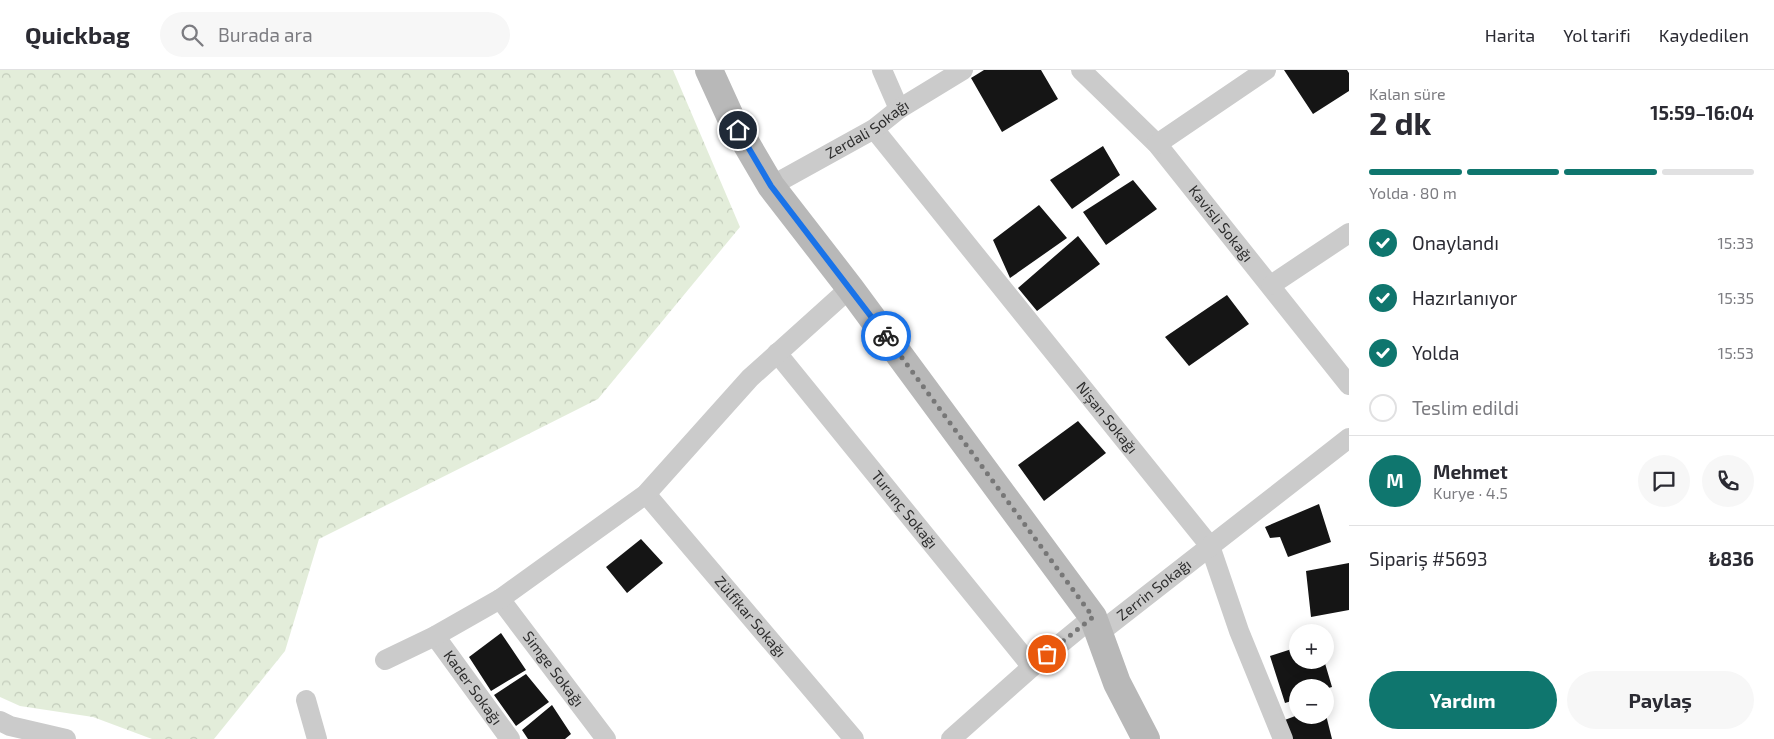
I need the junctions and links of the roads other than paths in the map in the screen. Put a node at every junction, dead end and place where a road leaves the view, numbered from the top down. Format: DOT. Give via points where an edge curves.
graph roads {
  1 [pos="708,70"];
  2 [pos="882,70"];
  3 [pos="963,70"];
  4 [pos="1081,70"];
  5 [pos="1266,70"];
  6 [pos="899,109"];
  7 [pos="874,129"];
  8 [pos="1157,144"];
  9 [pos="771,186"];
  10 [pos="1349,232"];
  11 [pos="1271,286"];
  12 [pos="850,288"];
  13 [pos="777,353"];
  14 [pos="1349,386"];
  15 [pos="1349,438"];
  16 [pos="646,494"];
  17 [pos="1210,546"];
  18 [pos="500,599"];
  19 [pos="1096,625"];
  20 [pos="435,636"];
  21 [pos="385,660"];
  22 [pos="1032,667"];
  23 [pos="306,700"];
  24 [pos="0,721"];
  25 [pos="66,739"];
  26 [pos="317,739"];
  27 [pos="510,739"];
  28 [pos="606,739"];
  29 [pos="854,739"];
  30 [pos="952,739"];
  31 [pos="1146,739"];
  32 [pos="1283,739"];
  1 -- 9 [label="street" via="730,116"];
  2 -- 6 [label="street"];
  3 -- 6 [label="street, Zerdali Sokağı"];
  4 -- 8 [label="street, Kavisli Sokağı"];
  5 -- 8 [label="street"];
  6 -- 7 [label="street, Zerdali Sokağı"];
  7 -- 9 [label="street, Zerdali Sokağı"];
  7 -- 17 [label="street, Nişan Sokağı"];
  8 -- 11 [label="street, Kavisli Sokağı"];
  9 -- 12 [label="street"];
  10 -- 11 [label="street"];
  11 -- 14 [label="street, Kavisli Sokağı"];
  12 -- 13 [label="street"];
  12 -- 19 [label="street"];
  13 -- 16 [label="street" via="750,378"];
  13 -- 22 [label="street, Turunç Sokağı"];
  15 -- 17 [label="street, Zerrin Sokağı"];
  16 -- 18 [label="street"];
  16 -- 29 [label="street, Zülfikar Sokağı"];
  17 -- 19 [label="street, Zerrin Sokağı"];
  17 -- 32 [label="street, Nişan Sokağı" via="1239,631"];
  18 -- 20 [label="street"];
  18 -- 28 [label="street, Simge Sokağı"];
  19 -- 22 [label="street, Zerrin Sokağı"];
  19 -- 31 [label="street" via="1117,683"];
  20 -- 21 [label="street"];
  20 -- 27 [label="street, Kader Sokağı"];
  22 -- 30 [label="street, Zerrin Sokağı"];
  23 -- 26 [label="street"];
  24 -- 25 [label="street"];
}
